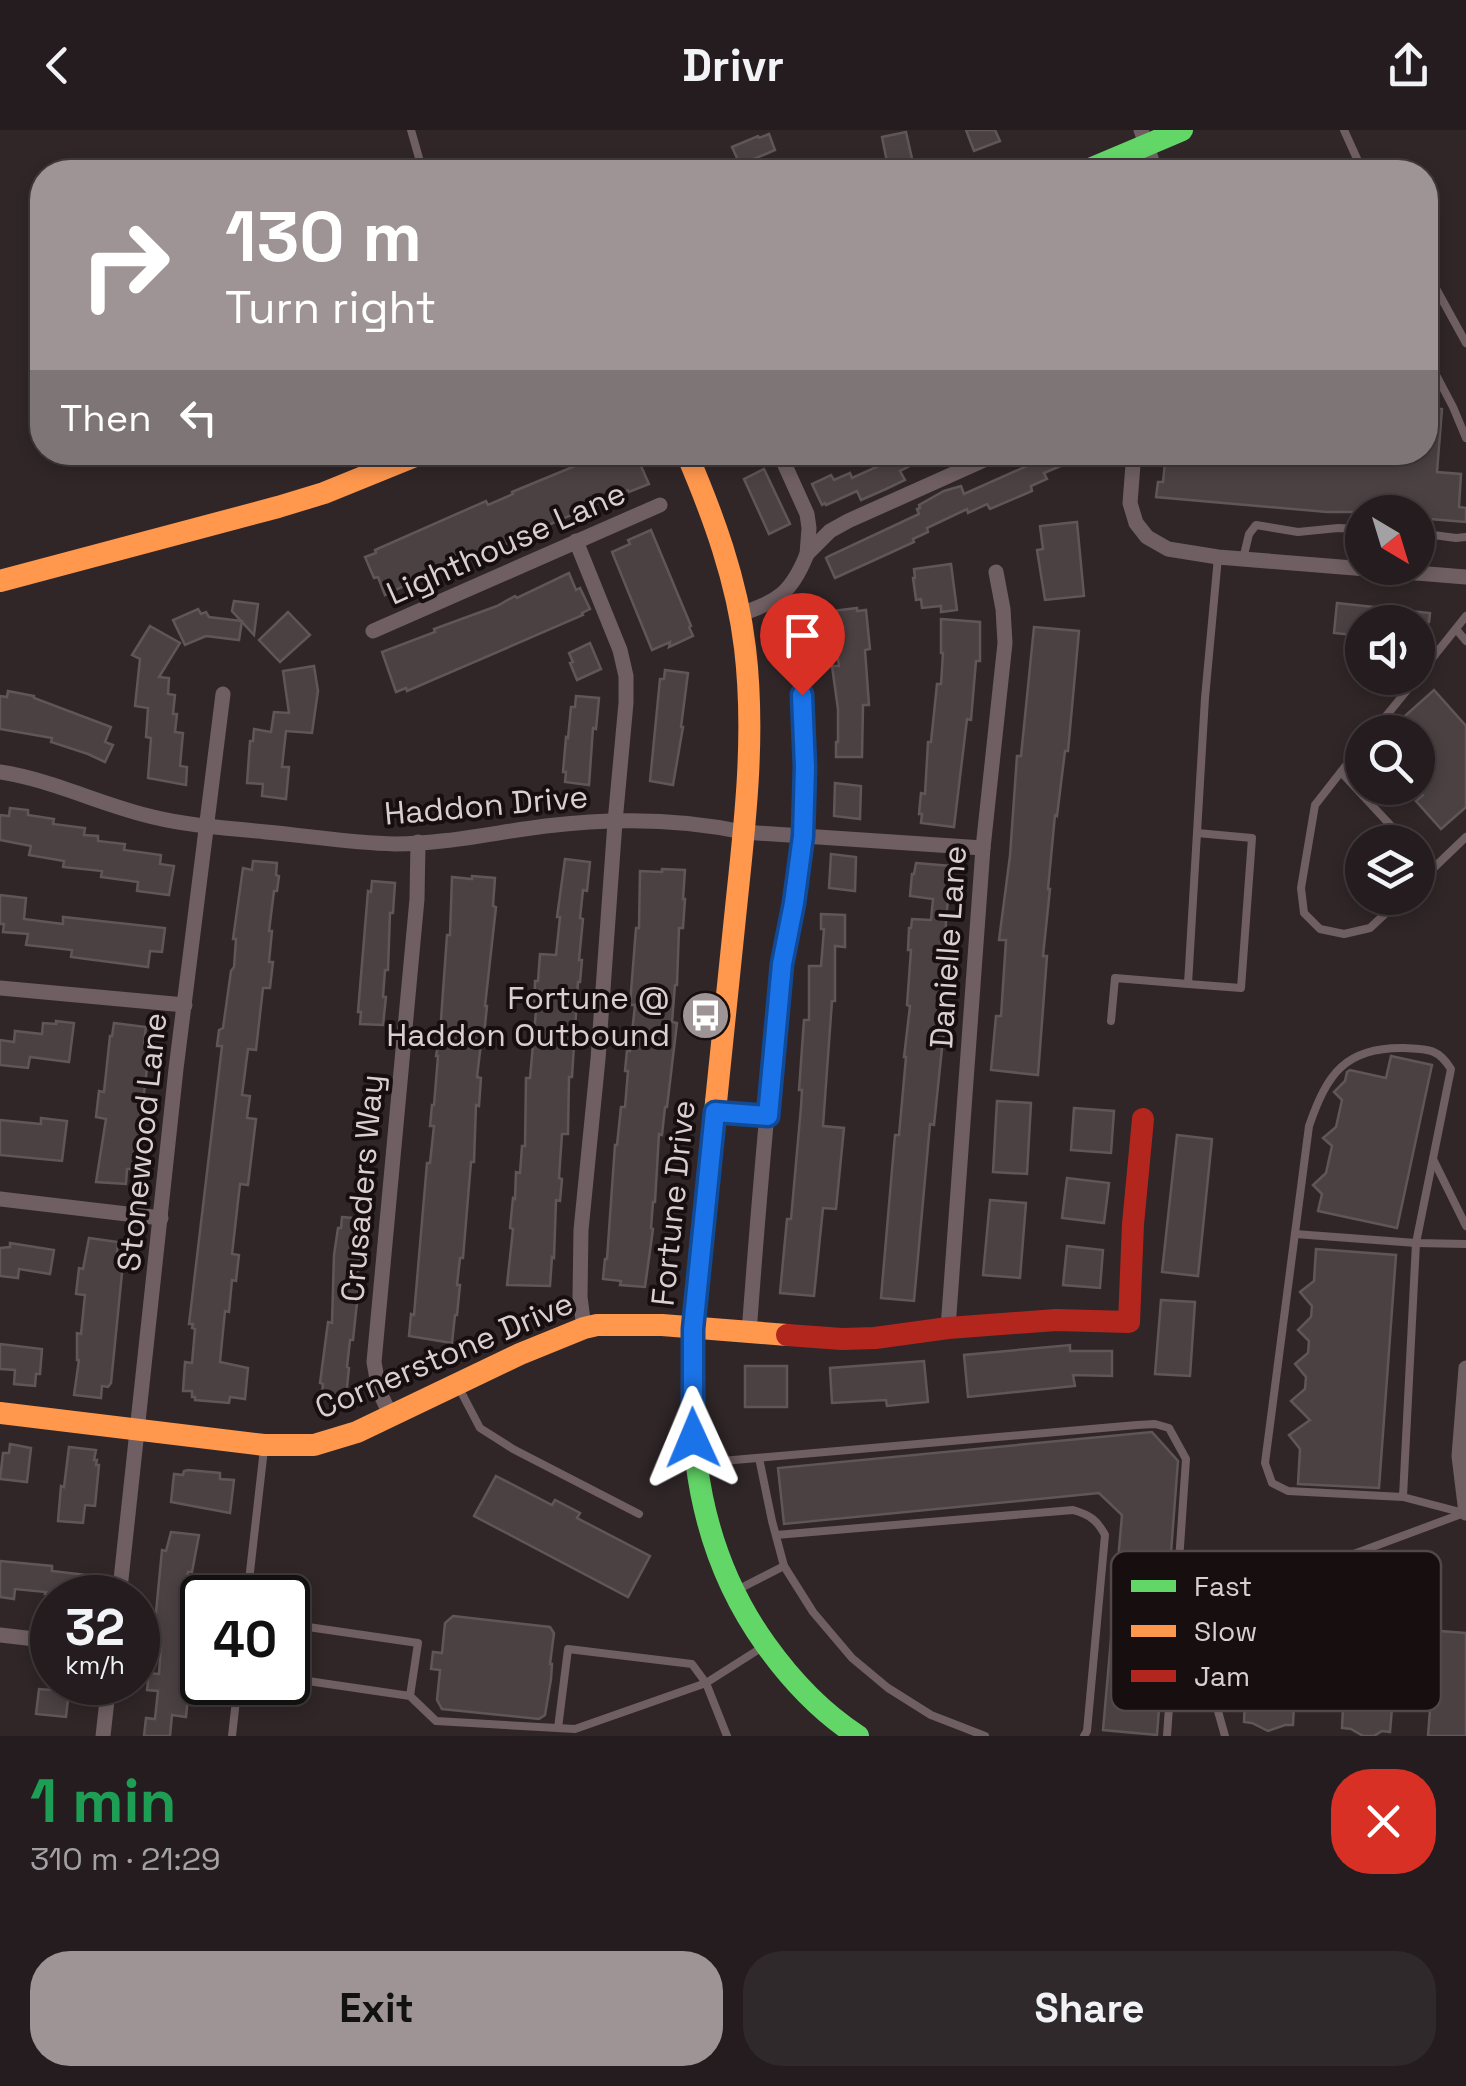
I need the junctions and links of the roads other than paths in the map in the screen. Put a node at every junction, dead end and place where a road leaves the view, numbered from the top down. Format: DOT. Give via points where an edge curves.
graph roads {
  1 [pos="411,130"];
  2 [pos="1182,130"];
  3 [pos="1344,130"];
  4 [pos="1143,138"];
  5 [pos="420,160"];
  6 [pos="1104,160"];
  7 [pos="1358,160"];
  8 [pos="1438,292"];
  9 [pos="1466,343"];
  10 [pos="1438,379"];
  11 [pos="1466,438"];
  12 [pos="393,465"];
  13 [pos="691,465"];
  14 [pos="785,465"];
  15 [pos="973,465"];
  16 [pos="1133,465"];
  17 [pos="660,505"];
  18 [pos="1345,528"];
  19 [pos="1435,535"];
  20 [pos="1466,537"];
  21 [pos="576,541"];
  22 [pos="807,554"];
  23 [pos="1218,557"];
  24 [pos="1243,559"];
  25 [pos="996,572"];
  26 [pos="1466,577"];
  27 [pos="0,581"];
  28 [pos="738,615"];
  29 [pos="1466,616"];
  30 [pos="796,619"];
  31 [pos="1456,629"];
  32 [pos="373,631"];
  33 [pos="1466,641"];
  34 [pos="1435,655"];
  35 [pos="222,694"];
  36 [pos="1402,695"];
  37 [pos="1386,715"];
  38 [pos="1345,767"];
  39 [pos="0,772"];
  40 [pos="1341,772"];
  41 [pos="615,822"];
  42 [pos="1390,825"];
  43 [pos="206,826"];
  44 [pos="743,832"];
  45 [pos="1197,833"];
  46 [pos="803,836"];
  47 [pos="1466,837"];
  48 [pos="418,842"];
  49 [pos="983,848"];
  50 [pos="1435,866"];
  51 [pos="1384,915"];
  52 [pos="1188,984"];
  53 [pos="0,988"];
  54 [pos="184,1005"];
  55 [pos="1111,1021"];
  56 [pos="715,1112"];
  57 [pos="768,1116"];
  58 [pos="1143,1119"];
  59 [pos="1433,1159"];
  60 [pos="0,1199"];
  61 [pos="161,1218"];
  62 [pos="1466,1226"];
  63 [pos="1295,1234"];
  64 [pos="1416,1243"];
  65 [pos="1466,1244"];
  66 [pos="584,1328"];
  67 [pos="948,1328"];
  68 [pos="693,1329"];
  69 [pos="748,1333"];
  70 [pos="1466,1368"];
  71 [pos="457,1384"];
  72 [pos="0,1413"];
  73 [pos="391,1416"];
  74 [pos="138,1430"];
  75 [pos="264,1445"];
  76 [pos="759,1458"];
  77 [pos="694,1464"];
  78 [pos="1403,1497"];
  79 [pos="639,1514"];
  80 [pos="1465,1516"];
  81 [pos="776,1535"];
  82 [pos="1180,1551"];
  83 [pos="1363,1551"];
  84 [pos="784,1566"];
  85 [pos="122,1575"];
  86 [pos="250,1575"];
  87 [pos="733,1592"];
  88 [pos="0,1635"];
  89 [pos="30,1638"];
  90 [pos="765,1646"];
  91 [pos="706,1683"];
  92 [pos="410,1696"];
  93 [pos="106,1705"];
  94 [pos="235,1705"];
  95 [pos="1169,1711"];
  96 [pos="1218,1711"];
  97 [pos="436,1721"];
  98 [pos="558,1728"];
  99 [pos="845,1733"];
  100 [pos="103,1736"];
  101 [pos="232,1736"];
  102 [pos="435,1736"];
  103 [pos="727,1736"];
  104 [pos="985,1736"];
  105 [pos="1084,1736"];
  106 [pos="1167,1736"];
  107 [pos="1225,1736"];
  1 -- 5 [label="lane"];
  2 -- 4 [label="street"];
  3 -- 7 [label="lane"];
  4 -- 6 [label="street"];
  8 -- 9 [label="lane"];
  10 -- 11 [label="lane"];
  12 -- 27 [label="street" via="278,507"];
  13 -- 28 [label="street, Fortune Drive" via="725,556"];
  14 -- 22 [label="street" via="807,514"];
  15 -- 22 [label="street" via="848,521"];
  16 -- 23 [label="street" via="1130,504 1140,530 1168,549"];
  17 -- 21 [label="street, Lighthouse Lane"];
  18 -- 24 [label="lane" via="1298,532 1256,525"];
  19 -- 20 [label="lane"];
  21 -- 32 [label="street, Lighthouse Lane"];
  21 -- 41 [label="street" via="626,676"];
  22 -- 28 [label="street" via="792,585"];
  23 -- 24 [label="street"];
  23 -- 45 [label="lane"];
  24 -- 26 [label="street"];
  25 -- 49 [label="street, Danielle Lane" via="1005,643"];
  28 -- 44 [label="street, Fortune Drive" via="748,698"];
  29 -- 31 [label="lane"];
  30 -- 46 [label="street"];
  31 -- 33 [label="lane"];
  31 -- 34 [label="lane"];
  35 -- 43 [label="street, Stonewood Lane"];
  36 -- 37 [label="lane"];
  38 -- 40 [label="lane"];
  39 -- 43 [label="street, Haddon Drive" via="154,818"];
  40 -- 42 [label="lane"];
  40 -- 51 [label="lane" via="1315,805 1301,888 1304,913 1320,929 1344,934 1370,928"];
  41 -- 44 [label="street, Haddon Drive"];
  41 -- 48 [label="street, Haddon Drive"];
  41 -- 66 [label="street" via="581,1230"];
  43 -- 48 [label="street, Haddon Drive"];
  43 -- 54 [label="street, Stonewood Lane"];
  44 -- 46 [label="street, Haddon Drive"];
  44 -- 56 [label="street, Fortune Drive"];
  45 -- 52 [label="lane"];
  45 -- 52 [label="lane" via="1252,838 1242,988"];
  46 -- 49 [label="street, Haddon Drive"];
  46 -- 57 [label="street"];
  47 -- 50 [label="lane"];
  48 -- 73 [label="street, Crusaders Way" via="375,1345 376,1377"];
  49 -- 67 [label="street, Danielle Lane"];
  52 -- 55 [label="lane" via="1115,978"];
  53 -- 54 [label="street"];
  54 -- 61 [label="street, Stonewood Lane"];
  56 -- 57 [label="street"];
  56 -- 68 [label="street, Fortune Drive"];
  57 -- 69 [label="street"];
  58 -- 67 [label="street, Cornerstone Drive" via="1129,1322"];
  59 -- 62 [label="lane"];
  59 -- 63 [label="lane" via="1451,1070 1444,1057 1428,1049 1381,1048 1351,1058 1321,1091 1309,1126"];
  59 -- 64 [label="lane"];
  60 -- 61 [label="street"];
  61 -- 74 [label="street, Stonewood Lane"];
  63 -- 64 [label="lane"];
  63 -- 78 [label="lane" via="1265,1463 1272,1483 1288,1491"];
  64 -- 65 [label="lane"];
  64 -- 78 [label="lane"];
  66 -- 68 [label="street, Cornerstone Drive"];
  66 -- 71 [label="street, Cornerstone Drive"];
  67 -- 69 [label="street, Cornerstone Drive" via="842,1339"];
  68 -- 69 [label="street, Cornerstone Drive"];
  68 -- 77 [label="street, Fortune Drive"];
  70 -- 80 [label="street" via="1460,1456"];
  71 -- 73 [label="street, Cornerstone Drive"];
  71 -- 79 [label="lane" via="480,1428"];
  72 -- 74 [label="street, Cornerstone Drive"];
  73 -- 75 [label="street, Cornerstone Drive" via="334,1440"];
  74 -- 75 [label="street, Cornerstone Drive"];
  74 -- 85 [label="street, Stonewood Lane"];
  75 -- 86 [label="lane"];
  76 -- 77 [label="lane"];
  76 -- 81 [label="lane"];
  76 -- 82 [label="lane" via="1155,1424 1169,1428 1186,1459"];
  77 -- 87 [label="street, Fortune Drive" via="712,1545"];
  78 -- 80 [label="lane"];
  80 -- 83 [label="lane"];
  81 -- 84 [label="lane"];
  81 -- 105 [label="lane" via="1073,1510 1089,1514 1105,1535"];
  84 -- 87 [label="lane"];
  84 -- 104 [label="lane" via="852,1658 931,1715"];
  87 -- 90 [label="street, Fortune Drive"];
  88 -- 89 [label="street"];
  90 -- 91 [label="lane"];
  90 -- 99 [label="street, Fortune Drive"];
  91 -- 98 [label="lane" via="575,1729"];
  91 -- 98 [label="lane" via="692,1664 568,1649"];
  91 -- 103 [label="lane"];
  92 -- 92 [label="lane" via="418,1643 308,1628 301,1680"];
  92 -- 97 [label="lane"];
  93 -- 100 [label="street"];
  94 -- 101 [label="lane"];
  95 -- 106 [label="lane"];
  96 -- 107 [label="lane"];
  97 -- 98 [label="lane"];
  97 -- 102 [label="lane"];
}
